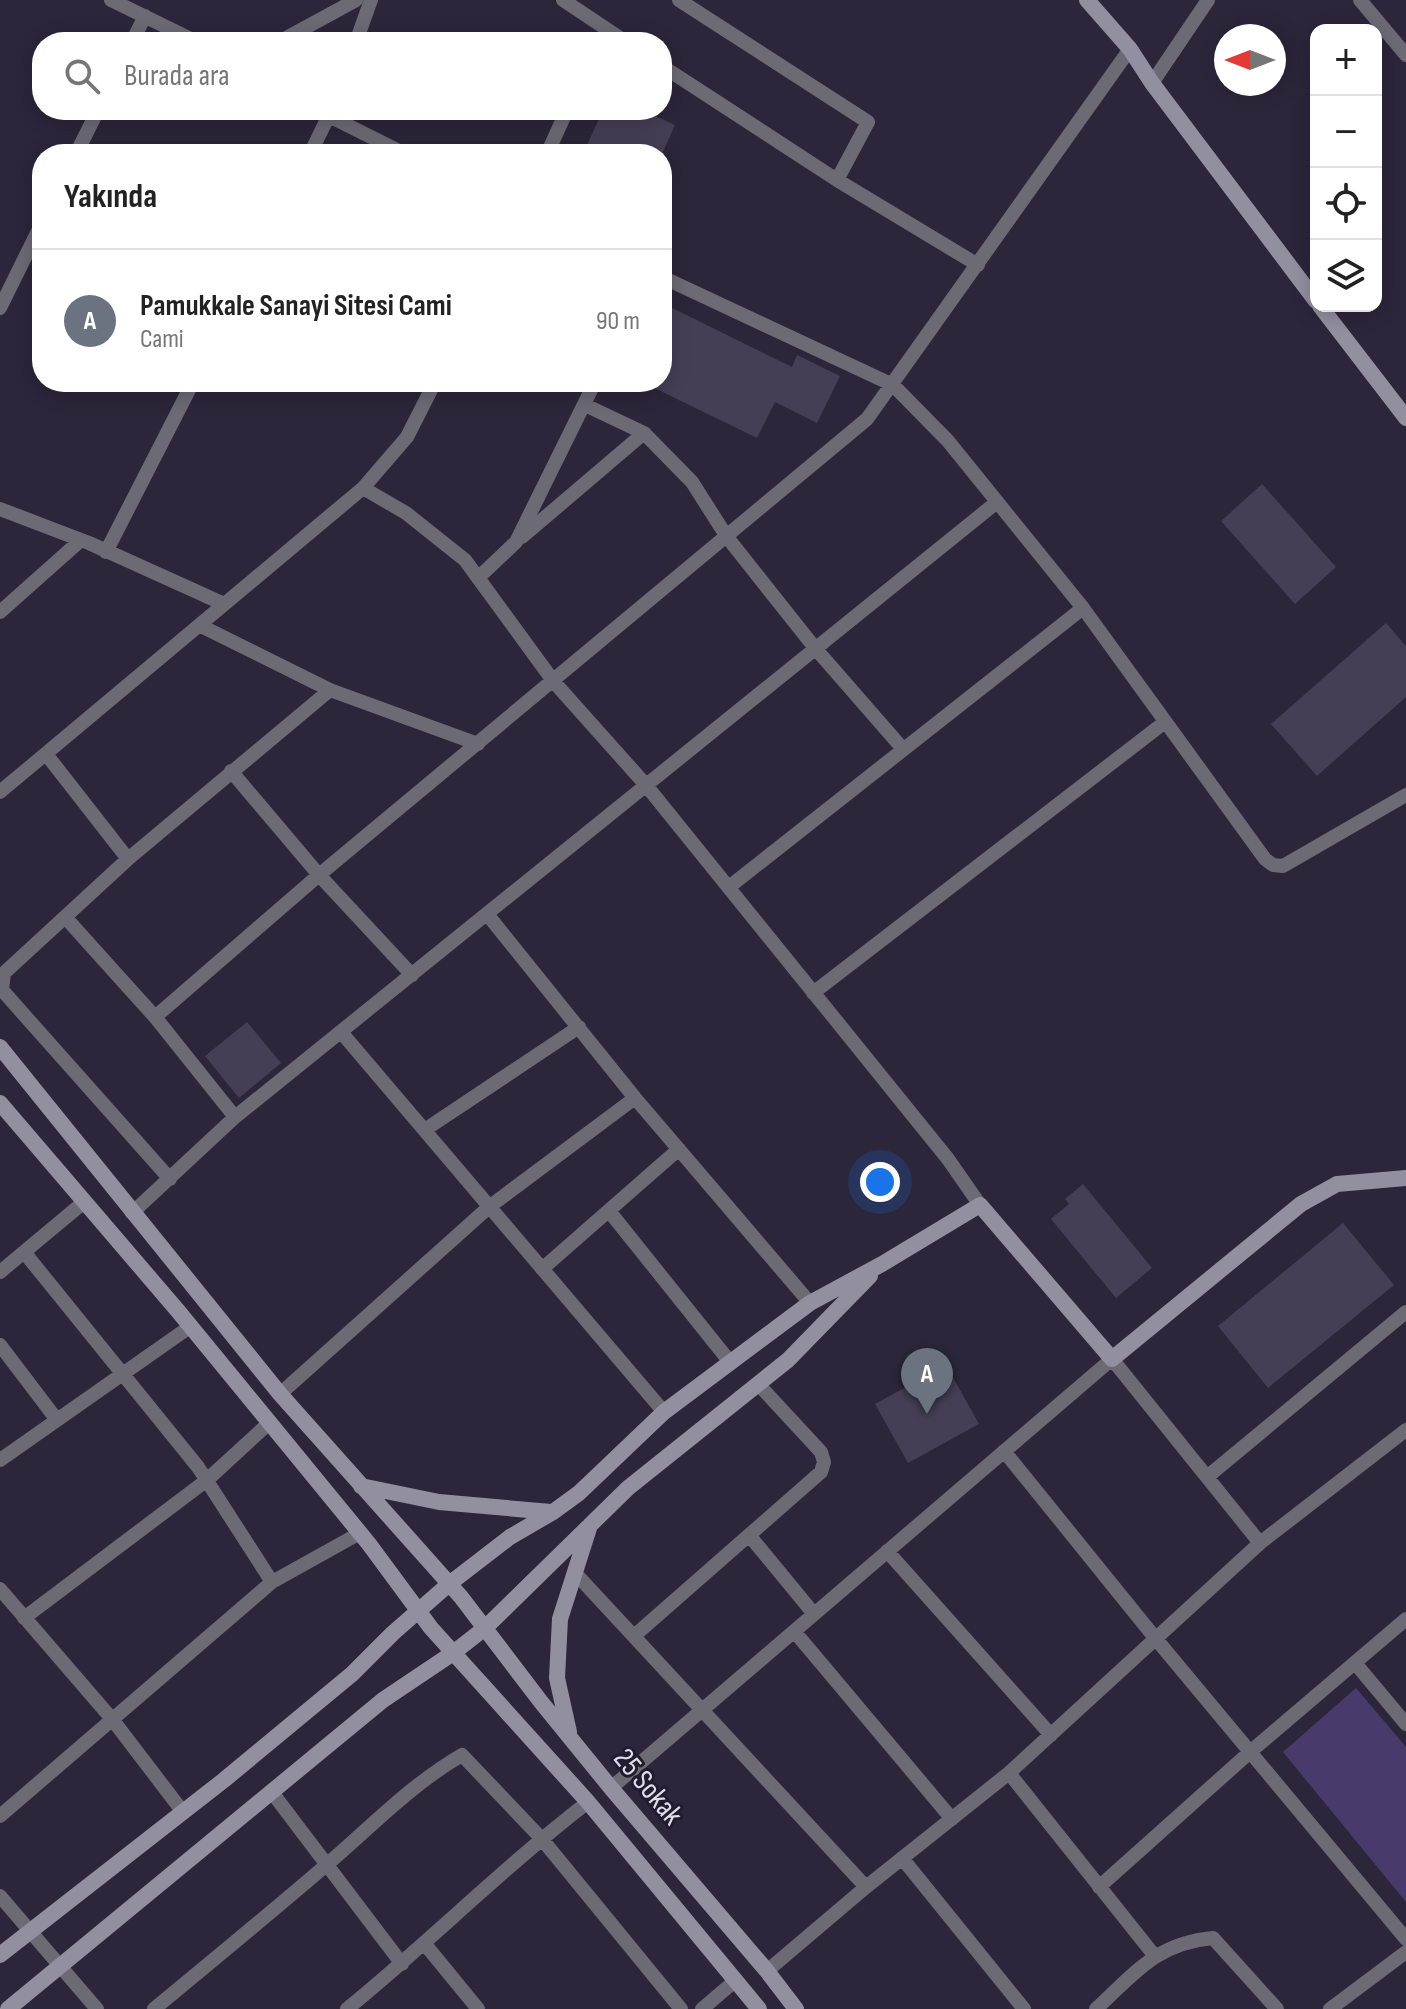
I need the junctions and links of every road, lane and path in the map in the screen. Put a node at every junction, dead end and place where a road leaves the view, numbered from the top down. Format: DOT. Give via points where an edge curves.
graph roads {
  1 [pos="111,0"];
  2 [pos="356,0"];
  3 [pos="371,0"];
  4 [pos="563,0"];
  5 [pos="679,0"];
  6 [pos="1087,0"];
  7 [pos="1208,0"];
  8 [pos="1360,0"];
  9 [pos="145,16"];
  10 [pos="137,32"];
  11 [pos="177,32"];
  12 [pos="297,32"];
  13 [pos="360,32"];
  14 [pos="611,32"];
  15 [pos="1130,49"];
  16 [pos="1406,55"];
  17 [pos="672,73"];
  18 [pos="1152,83"];
  19 [pos="93,120"];
  20 [pos="323,120"];
  21 [pos="341,120"];
  22 [pos="562,120"];
  23 [pos="81,144"];
  24 [pos="314,144"];
  25 [pos="386,144"];
  26 [pos="552,144"];
  27 [pos="837,180"];
  28 [pos="32,243"];
  29 [pos="978,265"];
  30 [pos="672,282"];
  31 [pos="1310,293"];
  32 [pos="0,308"];
  33 [pos="1324,312"];
  34 [pos="893,385"];
  35 [pos="188,392"];
  36 [pos="430,392"];
  37 [pos="591,392"];
  38 [pos="585,405"];
  39 [pos="1406,418"];
  40 [pos="644,433"];
  41 [pos="363,488"];
  42 [pos="997,502"];
  43 [pos="0,509"];
  44 [pos="727,537"];
  45 [pos="81,540"];
  46 [pos="516,542"];
  47 [pos="106,552"];
  48 [pos="478,578"];
  49 [pos="224,604"];
  50 [pos="1083,608"];
  51 [pos="0,612"];
  52 [pos="201,626"];
  53 [pos="815,648"];
  54 [pos="554,682"];
  55 [pos="330,690"];
  56 [pos="1165,722"];
  57 [pos="478,744"];
  58 [pos="903,749"];
  59 [pos="46,754"];
  60 [pos="231,771"];
  61 [pos="645,784"];
  62 [pos="0,792"];
  63 [pos="1406,795"];
  64 [pos="128,859"];
  65 [pos="319,875"];
  66 [pos="729,887"];
  67 [pos="487,914"];
  68 [pos="65,917"];
  69 [pos="412,975"];
  70 [pos="813,993"];
  71 [pos="155,1017"];
  72 [pos="579,1027"];
  73 [pos="341,1032"];
  74 [pos="0,1047"];
  75 [pos="635,1098"];
  76 [pos="0,1103"];
  77 [pos="235,1117"];
  78 [pos="426,1129"];
  79 [pos="679,1149"];
  80 [pos="1406,1178"];
  81 [pos="170,1179"];
  82 [pos="84,1202"];
  83 [pos="980,1205"];
  84 [pos="489,1207"];
  85 [pos="609,1211"];
  86 [pos="132,1213"];
  87 [pos="24,1252"];
  88 [pos="882,1264"];
  89 [pos="542,1269"];
  90 [pos="0,1272"];
  91 [pos="810,1303"];
  92 [pos="1406,1312"];
  93 [pos="191,1326"];
  94 [pos="0,1345"];
  95 [pos="1112,1359"];
  96 [pos="730,1362"];
  97 [pos="121,1374"];
  98 [pos="758,1384"];
  99 [pos="280,1394"];
  100 [pos="664,1412"];
  101 [pos="57,1420"];
  102 [pos="269,1423"];
  103 [pos="1406,1430"];
  104 [pos="1004,1451"];
  105 [pos="0,1460"];
  106 [pos="1207,1477"];
  107 [pos="207,1480"];
  108 [pos="360,1486"];
  109 [pos="553,1512"];
  110 [pos="591,1522"];
  111 [pos="360,1533"];
  112 [pos="749,1535"];
  113 [pos="1260,1543"];
  114 [pos="887,1551"];
  115 [pos="576,1574"];
  116 [pos="272,1582"];
  117 [pos="449,1584"];
  118 [pos="0,1589"];
  119 [pos="417,1610"];
  120 [pos="814,1614"];
  121 [pos="24,1618"];
  122 [pos="1406,1619"];
  123 [pos="485,1628"];
  124 [pos="794,1631"];
  125 [pos="634,1636"];
  126 [pos="1156,1639"];
  127 [pos="453,1653"];
  128 [pos="1355,1663"];
  129 [pos="703,1709"];
  130 [pos="112,1719"];
  131 [pos="1406,1724"];
  132 [pos="1051,1735"];
  133 [pos="570,1737"];
  134 [pos="1250,1752"];
  135 [pos="1009,1773"];
  136 [pos="611,1788"];
  137 [pos="271,1791"];
  138 [pos="588,1802"];
  139 [pos="183,1812"];
  140 [pos="0,1816"];
  141 [pos="952,1819"];
  142 [pos="541,1838"];
  143 [pos="902,1858"];
  144 [pos="326,1866"];
  145 [pos="866,1887"];
  146 [pos="1099,1887"];
  147 [pos="0,1896"];
  148 [pos="29,1930"];
  149 [pos="1406,1939"];
  150 [pos="424,1943"];
  151 [pos="1406,1952"];
  152 [pos="0,1955"];
  153 [pos="1154,1955"];
  154 [pos="402,1964"];
  155 [pos="60,1966"];
  156 [pos="767,1971"];
  157 [pos="736,1980"];
  158 [pos="8,2009"];
  159 [pos="97,2009"];
  160 [pos="154,2009"];
  161 [pos="347,2009"];
  162 [pos="478,2009"];
  163 [pos="681,2009"];
  164 [pos="702,2009"];
  165 [pos="759,2009"];
  166 [pos="796,2009"];
  167 [pos="1024,2009"];
  168 [pos="1096,2009"];
  169 [pos="1277,2009"];
  170 [pos="1330,2009"];
  1 -- 9 [label="street"];
  2 -- 12 [label="street"];
  3 -- 13 [label="street"];
  4 -- 14 [label="street"];
  5 -- 27 [label="street" via="868,122"];
  6 -- 15 [label="street"];
  7 -- 18 [label="street"];
  8 -- 16 [label="street"];
  9 -- 10 [label="street"];
  9 -- 11 [label="street"];
  15 -- 18 [label="street"];
  15 -- 29 [label="street"];
  17 -- 27 [label="street"];
  18 -- 31 [label="street"];
  19 -- 23 [label="street"];
  20 -- 24 [label="street"];
  21 -- 25 [label="street"];
  22 -- 26 [label="street"];
  27 -- 29 [label="street"];
  28 -- 32 [label="street"];
  29 -- 34 [label="street"];
  30 -- 34 [label="street"];
  33 -- 39 [label="street"];
  34 -- 42 [label="street"];
  34 -- 44 [label="street" via="867,419"];
  35 -- 47 [label="street"];
  36 -- 41 [label="street" via="407,437"];
  37 -- 38 [label="street"];
  38 -- 40 [label="street"];
  38 -- 46 [label="street"];
  40 -- 44 [label="street" via="692,482"];
  40 -- 46 [label="street"];
  41 -- 48 [label="street" via="406,513 465,560"];
  41 -- 49 [label="street"];
  42 -- 50 [label="street"];
  42 -- 53 [label="street"];
  43 -- 45 [label="street"];
  44 -- 53 [label="street"];
  44 -- 54 [label="street"];
  45 -- 47 [label="street"];
  45 -- 51 [label="street"];
  46 -- 48 [label="street"];
  47 -- 49 [label="street"];
  48 -- 54 [label="street"];
  49 -- 52 [label="street"];
  50 -- 56 [label="street"];
  50 -- 58 [label="street"];
  52 -- 55 [label="street"];
  52 -- 59 [label="street"];
  53 -- 58 [label="street"];
  53 -- 61 [label="street"];
  54 -- 57 [label="street"];
  54 -- 61 [label="street"];
  55 -- 57 [label="street"];
  55 -- 60 [label="street"];
  56 -- 63 [label="street" via="1273,865 1283,866"];
  56 -- 70 [label="street"];
  57 -- 65 [label="street"];
  58 -- 66 [label="street"];
  59 -- 62 [label="street"];
  59 -- 64 [label="street"];
  60 -- 64 [label="street"];
  60 -- 65 [label="street"];
  61 -- 66 [label="street"];
  61 -- 67 [label="street"];
  64 -- 68 [label="street"];
  65 -- 69 [label="street"];
  65 -- 71 [label="street"];
  66 -- 70 [label="street"];
  67 -- 69 [label="street"];
  67 -- 72 [label="street"];
  68 -- 71 [label="street"];
  68 -- 81 [label="street" via="4,973 2,990"];
  69 -- 73 [label="street"];
  70 -- 83 [label="street"];
  71 -- 77 [label="street"];
  72 -- 75 [label="street"];
  72 -- 78 [label="street"];
  73 -- 77 [label="street"];
  73 -- 78 [label="street"];
  74 -- 86 [label="street, 25 Sokak"];
  75 -- 79 [label="street"];
  75 -- 84 [label="street"];
  76 -- 82 [label="street, 25 Sokak"];
  77 -- 81 [label="street"];
  78 -- 84 [label="street"];
  79 -- 85 [label="street"];
  79 -- 91 [label="street"];
  80 -- 95 [label="street" via="1337,1184 1301,1204"];
  81 -- 86 [label="street"];
  82 -- 87 [label="street"];
  82 -- 93 [label="street, 25 Sokak"];
  83 -- 88 [label="street"];
  83 -- 95 [label="street"];
  84 -- 89 [label="street"];
  84 -- 99 [label="street"];
  85 -- 89 [label="street"];
  85 -- 96 [label="street"];
  86 -- 99 [label="street, 25 Sokak"];
  87 -- 90 [label="street"];
  87 -- 97 [label="street"];
  88 -- 91 [label="street"];
  88 -- 98 [label="street"];
  89 -- 100 [label="street"];
  91 -- 96 [label="street"];
  92 -- 106 [label="street"];
  93 -- 97 [label="street"];
  93 -- 102 [label="street, 25 Sokak"];
  94 -- 101 [label="street"];
  95 -- 104 [label="street"];
  95 -- 106 [label="street"];
  96 -- 100 [label="street"];
  97 -- 101 [label="street"];
  97 -- 107 [label="street"];
  98 -- 110 [label="street"];
  98 -- 112 [label="street" via="821,1452 824,1462 817,1476"];
  99 -- 108 [label="street, 25 Sokak"];
  100 -- 109 [label="street"];
  101 -- 105 [label="street"];
  102 -- 107 [label="street"];
  102 -- 111 [label="street, 25 Sokak"];
  103 -- 113 [label="street"];
  104 -- 114 [label="street"];
  104 -- 126 [label="street"];
  106 -- 113 [label="street"];
  107 -- 116 [label="street"];
  107 -- 121 [label="street"];
  108 -- 109 [label="street" via="439,1502"];
  108 -- 117 [label="street, 25 Sokak"];
  109 -- 117 [label="street"];
  110 -- 115 [label="street"];
  110 -- 123 [label="street"];
  111 -- 116 [label="street"];
  111 -- 119 [label="street, 25 Sokak"];
  112 -- 120 [label="street"];
  112 -- 125 [label="street"];
  113 -- 126 [label="street"];
  114 -- 120 [label="street"];
  114 -- 132 [label="street"];
  115 -- 125 [label="street"];
  115 -- 133 [label="street" via="560,1619 557,1678"];
  116 -- 130 [label="street"];
  117 -- 119 [label="street"];
  117 -- 123 [label="street, 25 Sokak"];
  118 -- 121 [label="street"];
  119 -- 127 [label="street, 25 Sokak"];
  119 -- 139 [label="street" via="352,1674"];
  120 -- 124 [label="street"];
  121 -- 130 [label="street"];
  122 -- 128 [label="street"];
  123 -- 127 [label="street"];
  123 -- 133 [label="street, 25 Sokak"];
  124 -- 129 [label="street"];
  124 -- 141 [label="street"];
  125 -- 129 [label="street"];
  126 -- 132 [label="street"];
  126 -- 134 [label="street"];
  127 -- 137 [label="street" via="383,1700"];
  127 -- 138 [label="street, 25 Sokak"];
  128 -- 131 [label="street"];
  128 -- 134 [label="street"];
  129 -- 136 [label="street"];
  129 -- 145 [label="street"];
  130 -- 139 [label="street"];
  130 -- 140 [label="street"];
  132 -- 135 [label="street"];
  133 -- 136 [label="street, 25 Sokak"];
  134 -- 146 [label="street"];
  134 -- 149 [label="street"];
  135 -- 141 [label="street"];
  135 -- 146 [label="street"];
  136 -- 156 [label="street, 25 Sokak"];
  137 -- 144 [label="street"];
  137 -- 155 [label="street"];
  138 -- 142 [label="street"];
  138 -- 157 [label="street, 25 Sokak"];
  139 -- 148 [label="street"];
  141 -- 143 [label="street"];
  142 -- 144 [label="street" via="462,1755 401,1796"];
  142 -- 150 [label="street"];
  142 -- 163 [label="street"];
  143 -- 145 [label="street"];
  143 -- 167 [label="street"];
  144 -- 154 [label="street"];
  144 -- 160 [label="street"];
  145 -- 156 [label="street"];
  146 -- 153 [label="street"];
  147 -- 148 [label="street"];
  148 -- 152 [label="street"];
  148 -- 155 [label="street"];
  150 -- 154 [label="street"];
  150 -- 162 [label="street"];
  151 -- 170 [label="street"];
  153 -- 168 [label="street"];
  153 -- 169 [label="street" via="1189,1940 1213,1938"];
  154 -- 161 [label="street"];
  155 -- 158 [label="street"];
  155 -- 159 [label="street"];
  156 -- 166 [label="street, 25 Sokak"];
  157 -- 164 [label="street"];
  157 -- 165 [label="street, 25 Sokak"];
}
